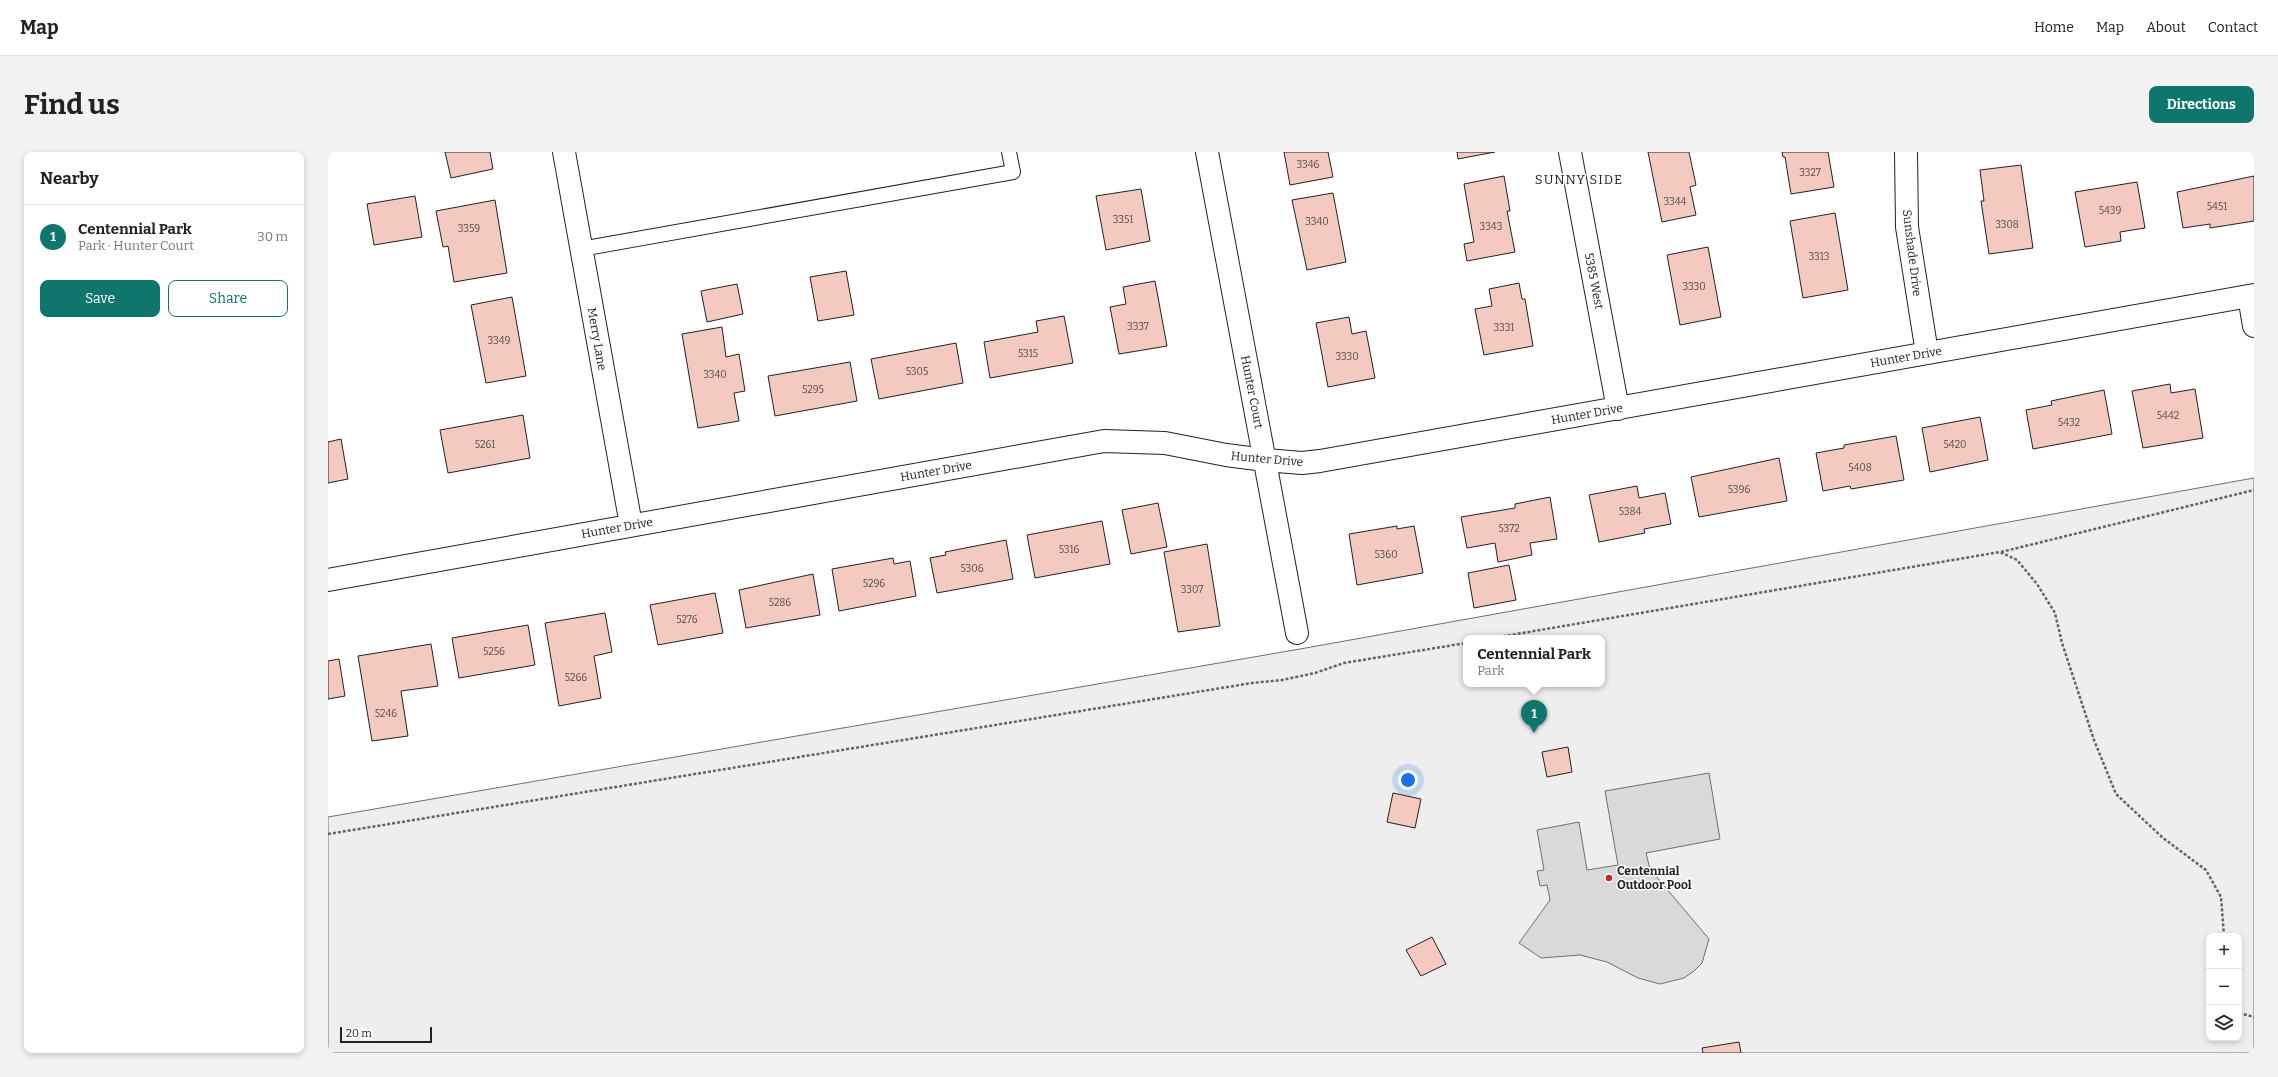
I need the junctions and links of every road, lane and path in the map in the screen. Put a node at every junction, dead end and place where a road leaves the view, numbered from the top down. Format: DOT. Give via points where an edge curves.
graph roads {
  1 [pos="564,152"];
  2 [pos="1009,152"];
  3 [pos="1207,152"];
  4 [pos="1570,152"];
  5 [pos="1906,152"];
  6 [pos="581,249"];
  7 [pos="2251,296"];
  8 [pos="2254,326"];
  9 [pos="1927,354"];
  10 [pos="1618,409"];
  11 [pos="1265,460"];
  12 [pos="2254,490"];
  13 [pos="631,526"];
  14 [pos="2000,552"];
  15 [pos="328,580"];
  16 [pos="1297,633"];
  17 [pos="1511,635"];
  18 [pos="1463,643"];
  19 [pos="328,834"];
  20 [pos="2224,933"];
  21 [pos="2242,1014"];
  22 [pos="2254,1017"];
  1 -- 6 [label="street, Merry Lane"];
  2 -- 6 [label="lane" via="1013,172"];
  3 -- 11 [label="street, Hunter Court"];
  4 -- 10 [label="street, 5385 West"];
  5 -- 9 [label="street, Sunshade Drive" via="1907,227"];
  6 -- 13 [label="street, Merry Lane"];
  7 -- 8 [label="street"];
  7 -- 9 [label="street, Hunter Drive"];
  9 -- 10 [label="street, Hunter Drive"];
  10 -- 11 [label="street, Hunter Drive" via="1320,461 1302,463"];
  11 -- 13 [label="street, Hunter Drive" via="1165,443 1104,441"];
  11 -- 16 [label="street, Hunter Court"];
  12 -- 14 [label="path"];
  13 -- 15 [label="street, Hunter Drive"];
  14 -- 17 [label="path"];
  14 -- 20 [label="path" via="2017,560 2037,584 2055,613 2062,643 2094,740 2116,794 2163,838 2206,870 2221,898"];
  18 -- 19 [label="path" via="1344,663 1282,680 1244,684"];
  21 -- 22 [label="path"];
}
